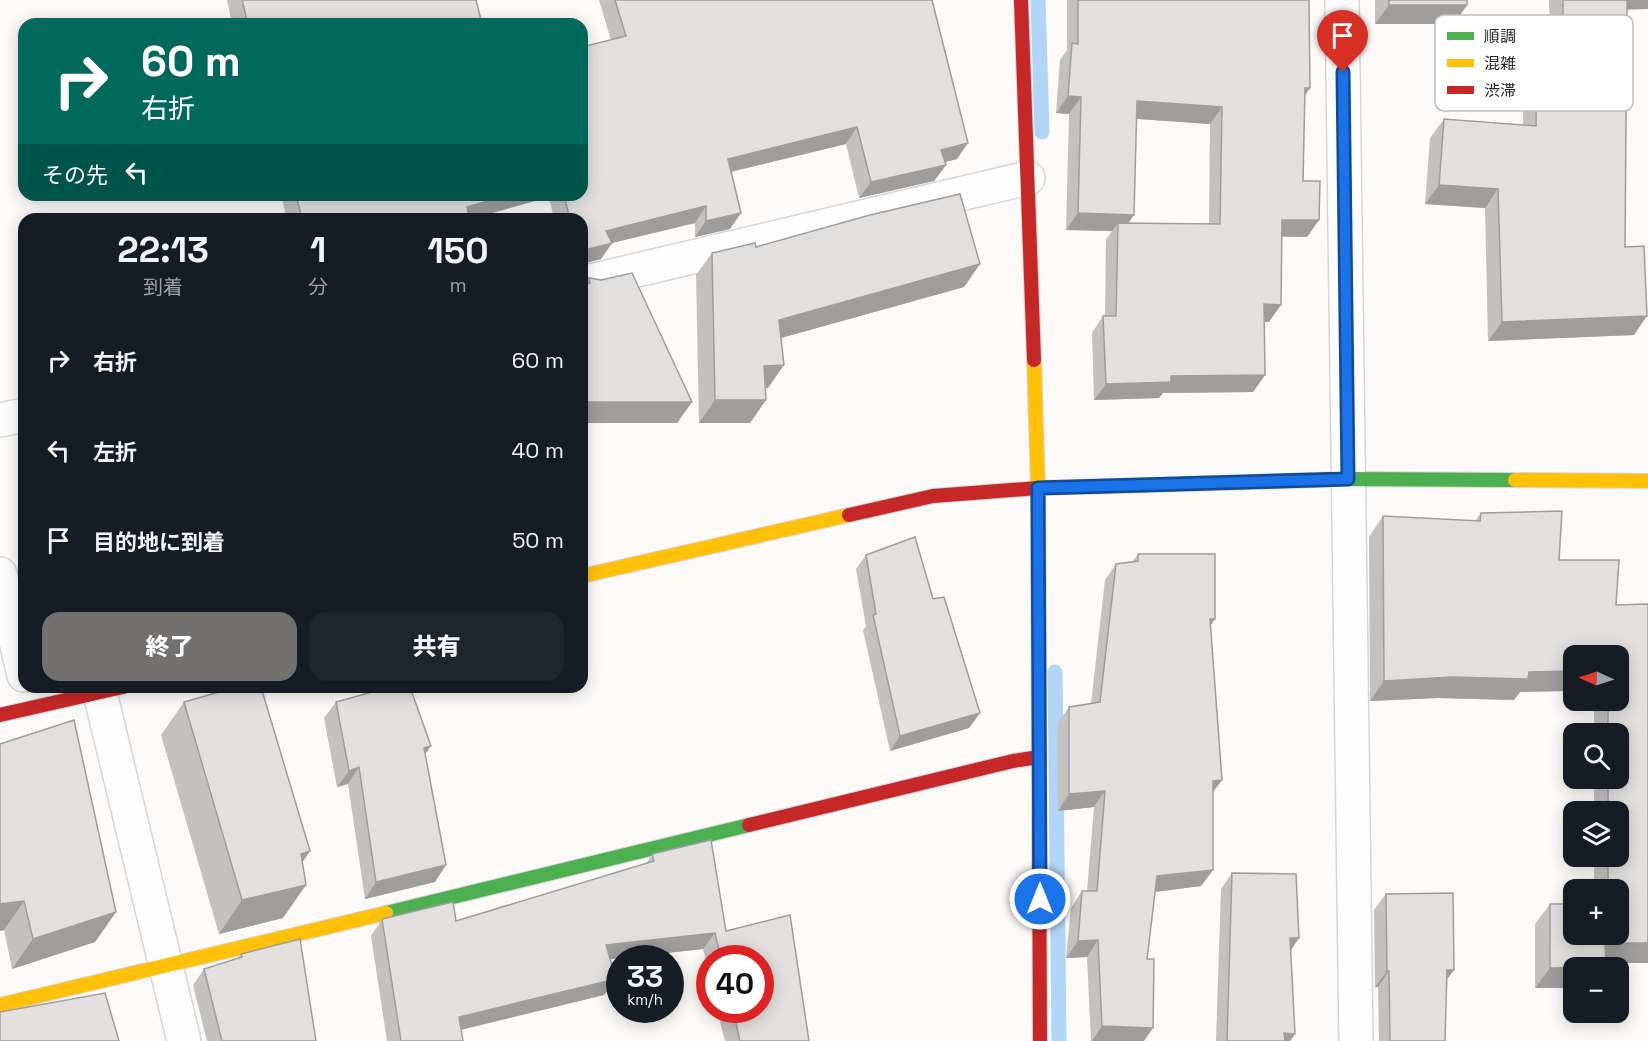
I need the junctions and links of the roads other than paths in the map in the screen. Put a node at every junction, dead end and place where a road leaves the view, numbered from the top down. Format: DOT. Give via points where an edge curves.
graph roads {
  1 [pos="1021,0"];
  2 [pos="1342,0"];
  3 [pos="1028,178"];
  4 [pos="588,282"];
  5 [pos="18,416"];
  6 [pos="0,420"];
  7 [pos="1348,479"];
  8 [pos="1648,481"];
  9 [pos="1038,488"];
  10 [pos="0,574"];
  11 [pos="588,575"];
  12 [pos="18,650"];
  13 [pos="76,693"];
  14 [pos="113,693"];
  15 [pos="29,697"];
  16 [pos="0,715"];
  17 [pos="1039,757"];
  18 [pos="166,966"];
  19 [pos="0,1005"];
  20 [pos="184,1041"];
  21 [pos="1040,1041"];
  22 [pos="1356,1041"];
  1 -- 3 [label="street"];
  2 -- 7 [label="street"];
  3 -- 4 [label="street"];
  3 -- 9 [label="street"];
  5 -- 6 [label="street"];
  7 -- 8 [label="street"];
  7 -- 9 [label="street"];
  7 -- 22 [label="street"];
  9 -- 11 [label="street" via="933,496"];
  9 -- 17 [label="street"];
  10 -- 12 [label="street"];
  13 -- 15 [label="street"];
  14 -- 18 [label="street"];
  15 -- 16 [label="street"];
  17 -- 18 [label="street"];
  17 -- 21 [label="street"];
  18 -- 19 [label="street"];
  18 -- 20 [label="street"];
}
